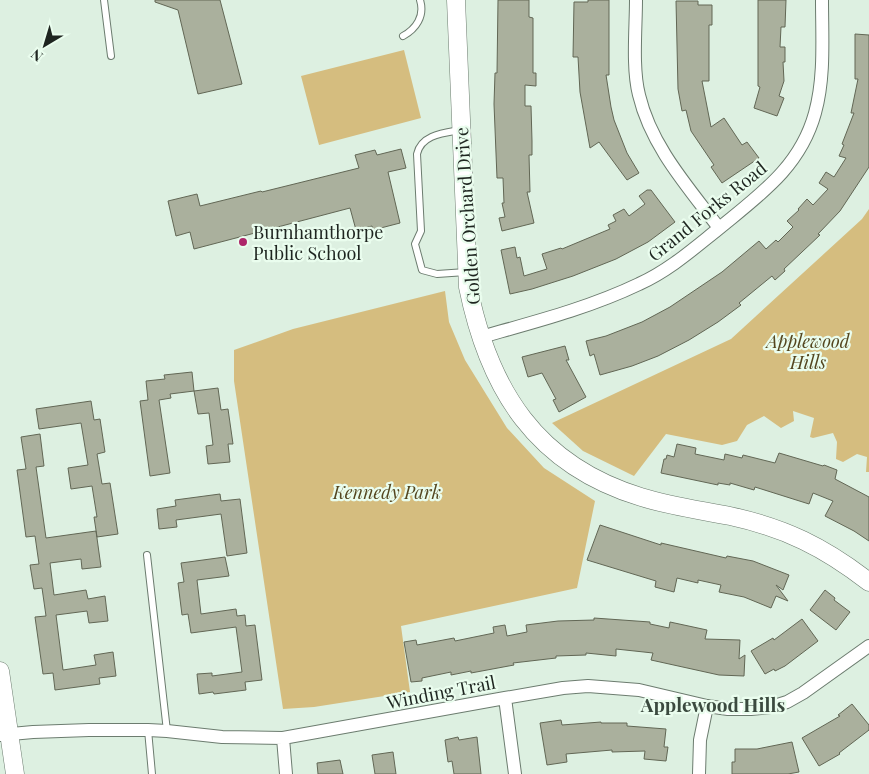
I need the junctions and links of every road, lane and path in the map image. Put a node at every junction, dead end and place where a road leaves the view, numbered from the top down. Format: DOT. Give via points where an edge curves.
graph roads {
  1 [pos="104,0"];
  2 [pos="420,0"];
  3 [pos="456,0"];
  4 [pos="636,0"];
  5 [pos="822,0"];
  6 [pos="403,36"];
  7 [pos="111,56"];
  8 [pos="461,130"];
  9 [pos="718,228"];
  10 [pos="467,272"];
  11 [pos="481,337"];
  12 [pos="147,555"];
  13 [pos="869,582"];
  14 [pos="869,646"];
  15 [pos="0,671"];
  16 [pos="505,698"];
  17 [pos="707,706"];
  18 [pos="148,730"];
  19 [pos="167,731"];
  20 [pos="5,734"];
  21 [pos="283,738"];
  22 [pos="15,774"];
  23 [pos="152,774"];
  24 [pos="286,774"];
  25 [pos="516,774"];
  26 [pos="699,774"];
  1 -- 7 [label="lane"];
  2 -- 6 [label="lane" via="420,17 415,28"];
  3 -- 8 [label="street, Golden Orchard Drive"];
  4 -- 9 [label="street" via="638,94 646,120 657,144"];
  5 -- 9 [label="street, Grand Forks Road" via="822,77 815,115 803,144 788,167 768,188"];
  8 -- 10 [label="street, Golden Orchard Drive"];
  8 -- 10 [label="lane" via="428,138 419,147 421,231 415,244 422,270 437,274"];
  9 -- 11 [label="street, Grand Forks Road" via="682,258 641,283 605,299"];
  10 -- 11 [label="street, Golden Orchard Drive"];
  11 -- 13 [label="street, Golden Orchard Drive" via="500,384 514,407 543,443 596,480 642,498 780,530 821,548"];
  12 -- 19 [label="lane"];
  14 -- 17 [label="street, Winding Trail" via="787,702 751,709"];
  15 -- 20 [label="street"];
  16 -- 17 [label="street, Winding Trail" via="588,686 639,690"];
  16 -- 21 [label="street, Winding Trail"];
  16 -- 25 [label="street"];
  17 -- 26 [label="street" via="700,740"];
  18 -- 19 [label="street, Winding Trail"];
  18 -- 20 [label="street, Winding Trail"];
  18 -- 23 [label="lane"];
  19 -- 21 [label="street, Winding Trail" via="222,737"];
  20 -- 22 [label="street"];
  21 -- 24 [label="street"];
}
